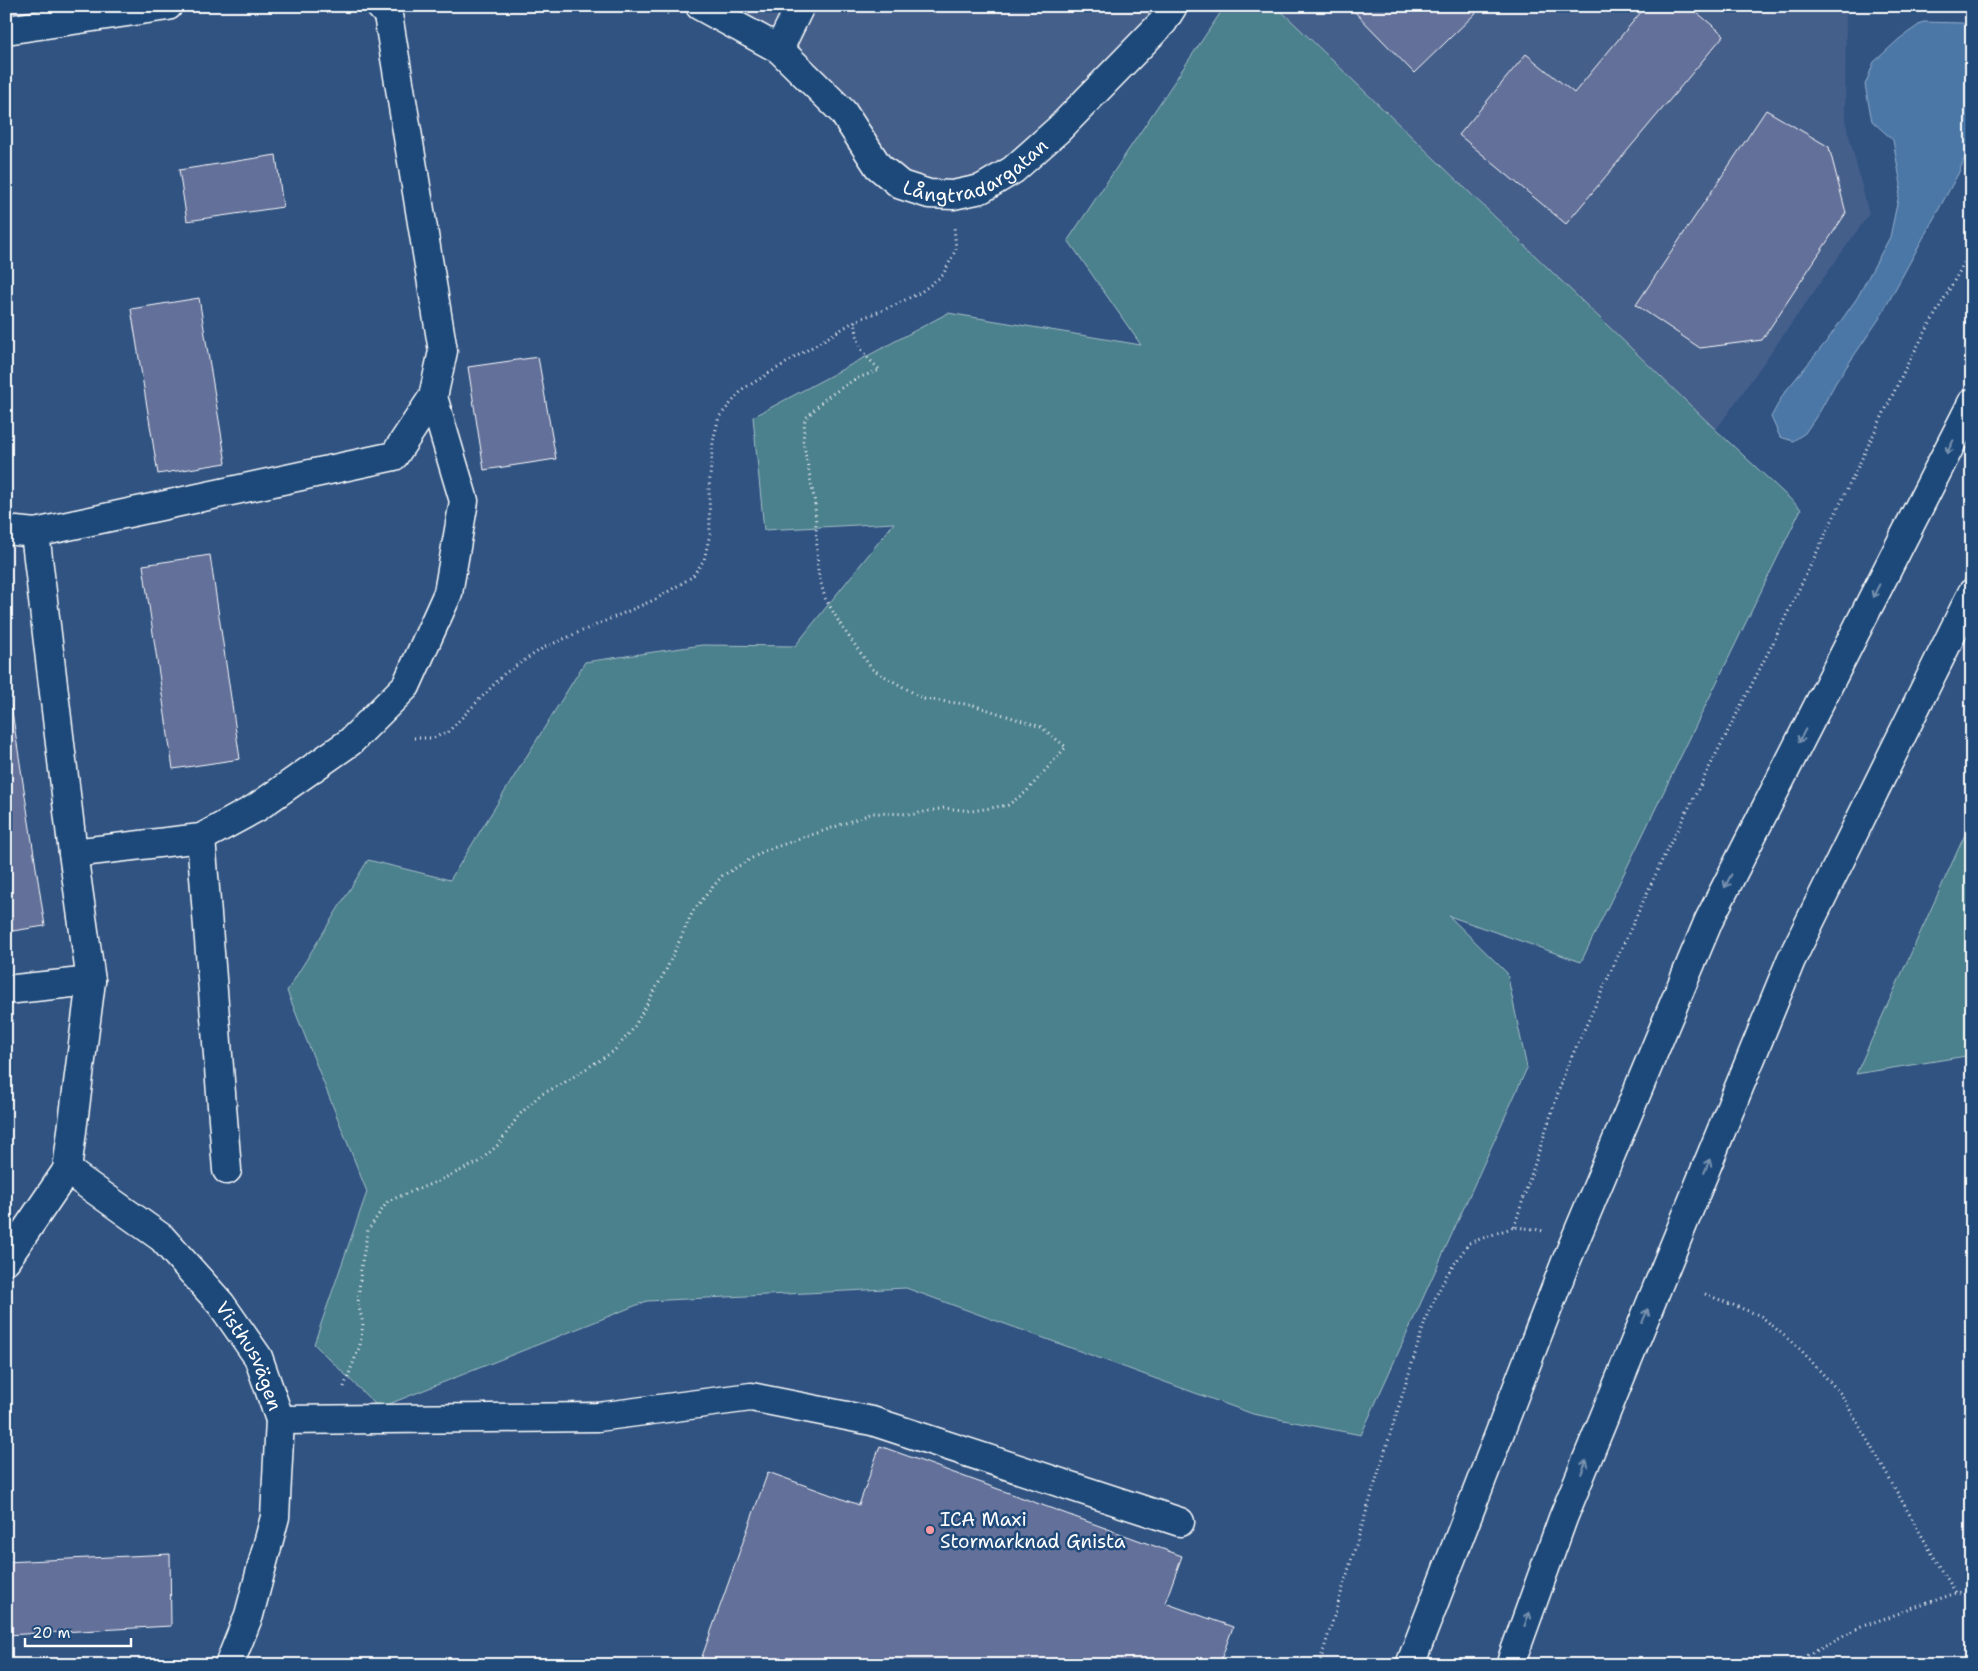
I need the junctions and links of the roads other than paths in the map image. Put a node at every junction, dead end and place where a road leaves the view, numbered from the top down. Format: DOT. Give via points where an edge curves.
graph roads {
  1 [pos="168,6"];
  2 [pos="380,6"];
  3 [pos="700,6"];
  4 [pos="800,6"];
  5 [pos="1173,6"];
  6 [pos="6,30"];
  7 [pos="779,49"];
  8 [pos="433,397"];
  9 [pos="1972,403"];
  10 [pos="6,530"];
  11 [pos="35,533"];
  12 [pos="1972,593"];
  13 [pos="200,838"];
  14 [pos="73,854"];
  15 [pos="91,981"];
  16 [pos="6,990"];
  17 [pos="67,1170"];
  18 [pos="227,1170"];
  19 [pos="6,1260"];
  20 [pos="280,1420"];
  21 [pos="1180,1522"];
  22 [pos="229,1665"];
  23 [pos="1410,1665"];
  24 [pos="1510,1665"];
  1 -- 6 [label="main road"];
  2 -- 8 [label="main road" via="388,15 443,351"];
  3 -- 7 [label="main road, Långtradargatan"];
  4 -- 7 [label="main road"];
  5 -- 7 [label="main road, Långtradargatan" via="1163,22 1059,129 1019,164 981,188 953,195 929,194 901,185 878,166 843,112"];
  8 -- 11 [label="main road" via="394,456"];
  8 -- 13 [label="main road" via="464,501 448,593 406,686 350,742 256,808"];
  9 -- 23 [label="main road, one-way" via="1709,920 1565,1264"];
  10 -- 11 [label="main road"];
  11 -- 14 [label="main road"];
  24 -- 12 [label="main road, one-way" via="1563,1518 1791,960"];
  13 -- 14 [label="main road"];
  13 -- 18 [label="main road"];
  14 -- 15 [label="main road"];
  15 -- 16 [label="main road"];
  15 -- 17 [label="main road"];
  17 -- 19 [label="main road"];
  17 -- 20 [label="main road, Visthusvägen" via="162,1238 221,1304 258,1357"];
  20 -- 21 [label="main road" via="598,1417 751,1397 872,1421"];
  20 -- 22 [label="main road, Visthusvägen" via="275,1518 249,1615"];
}
